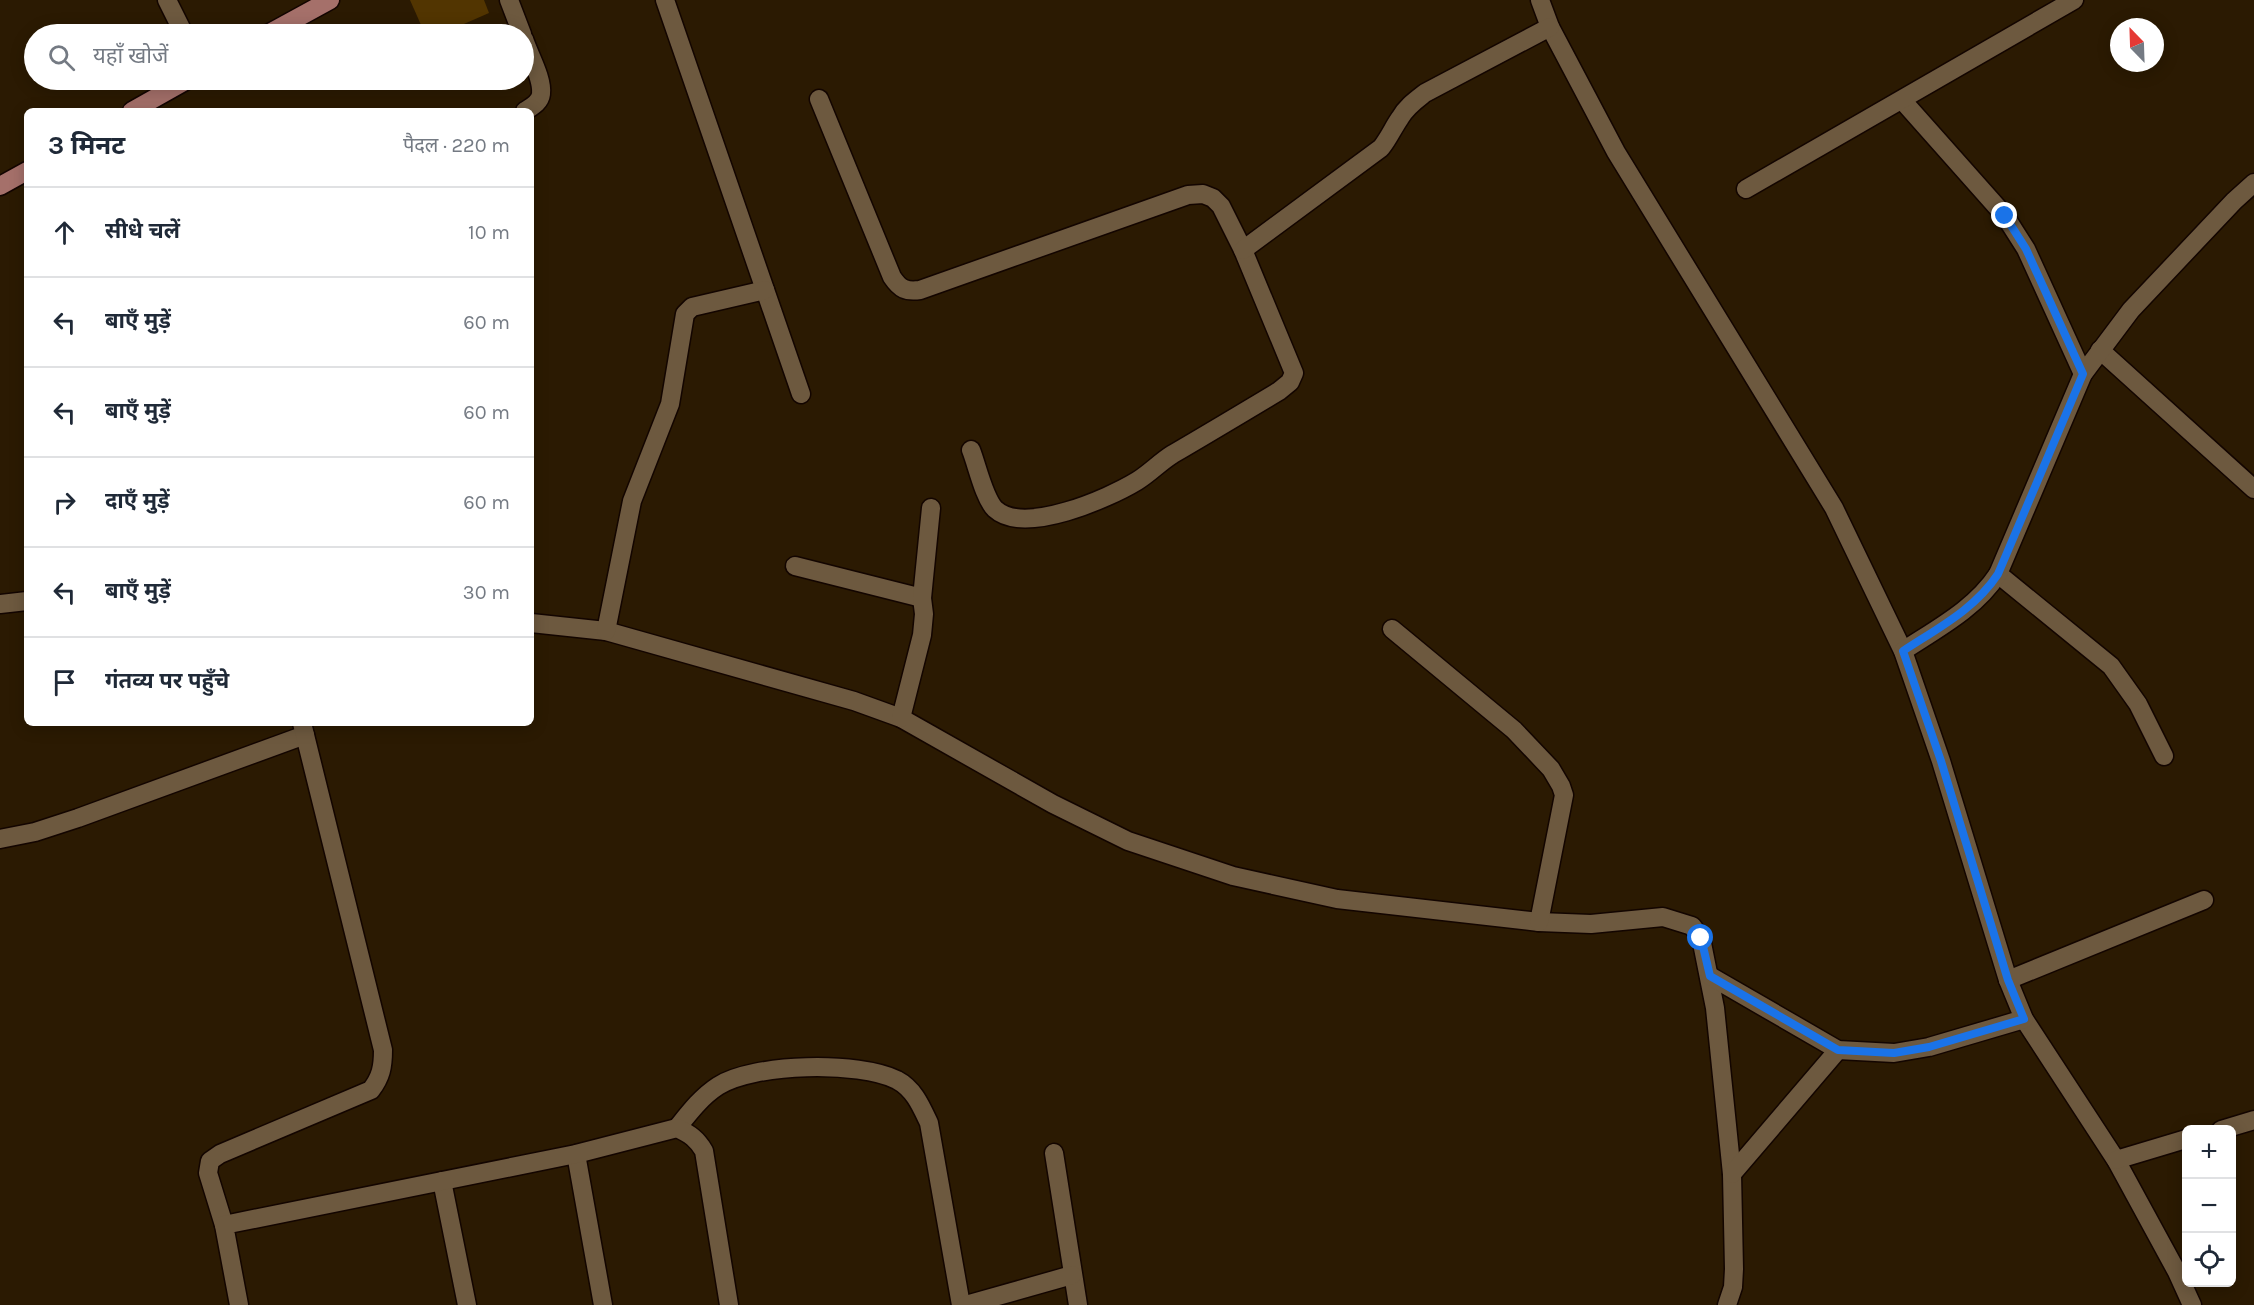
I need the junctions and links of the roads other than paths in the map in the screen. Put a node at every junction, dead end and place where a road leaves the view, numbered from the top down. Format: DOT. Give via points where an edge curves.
graph roads {
  1 [pos="167,0"];
  2 [pos="330,0"];
  3 [pos="508,0"];
  4 [pos="665,0"];
  5 [pos="2074,0"];
  6 [pos="1541,1"];
  7 [pos="179,24"];
  8 [pos="286,24"];
  9 [pos="518,24"];
  10 [pos="1550,27"];
  11 [pos="534,67"];
  12 [pos="169,90"];
  13 [pos="819,99"];
  14 [pos="1902,100"];
  15 [pos="137,108"];
  16 [pos="530,108"];
  17 [pos="24,173"];
  18 [pos="2254,183"];
  19 [pos="0,186"];
  20 [pos="1746,189"];
  21 [pos="1243,250"];
  22 [pos="765,290"];
  23 [pos="2100,350"];
  24 [pos="2083,374"];
  25 [pos="801,394"];
  26 [pos="971,450"];
  27 [pos="2254,489"];
  28 [pos="931,508"];
  29 [pos="795,566"];
  30 [pos="1998,574"];
  31 [pos="922,598"];
  32 [pos="24,601"];
  33 [pos="0,604"];
  34 [pos="534,623"];
  35 [pos="1392,629"];
  36 [pos="606,631"];
  37 [pos="1903,651"];
  38 [pos="901,718"];
  39 [pos="304,729"];
  40 [pos="2164,756"];
  41 [pos="0,839"];
  42 [pos="2204,900"];
  43 [pos="1539,922"];
  44 [pos="1710,976"];
  45 [pos="2008,980"];
  46 [pos="2024,1019"];
  47 [pos="1838,1050"];
  48 [pos="2254,1120"];
  49 [pos="2236,1125"];
  50 [pos="677,1128"];
  51 [pos="2182,1140"];
  52 [pos="1054,1153"];
  53 [pos="576,1154"];
  54 [pos="2116,1160"];
  55 [pos="1732,1174"];
  56 [pos="442,1181"];
  57 [pos="224,1225"];
  58 [pos="1072,1275"];
  59 [pos="239,1305"];
  60 [pos="467,1305"];
  61 [pos="603,1305"];
  62 [pos="729,1305"];
  63 [pos="961,1305"];
  64 [pos="966,1305"];
  65 [pos="1078,1305"];
  66 [pos="1727,1305"];
  67 [pos="2192,1305"];
  1 -- 7 [label="street"];
  2 -- 8 [label="main road"];
  3 -- 9 [label="street"];
  4 -- 22 [label="street"];
  5 -- 14 [label="street"];
  6 -- 10 [label="street"];
  10 -- 21 [label="street" via="1425,93 1409,105 1381,148"];
  10 -- 37 [label="street" via="1616,152 1834,508"];
  11 -- 16 [label="street" via="541,94"];
  12 -- 15 [label="main road"];
  13 -- 21 [label="street" via="892,277 907,291 920,291 1188,195 1213,198"];
  14 -- 20 [label="street"];
  14 -- 24 [label="street" via="2005,216 2026,249"];
  17 -- 19 [label="main road"];
  18 -- 23 [label="street" via="2131,310"];
  21 -- 26 [label="street" via="1294,373 1279,391 1169,457 1139,480 1109,496 1046,516 1020,518 995,508"];
  22 -- 25 [label="street"];
  22 -- 36 [label="street" via="692,307 685,314 670,404 632,501"];
  23 -- 24 [label="street"];
  23 -- 27 [label="street"];
  24 -- 30 [label="street"];
  28 -- 31 [label="street"];
  29 -- 31 [label="street"];
  30 -- 37 [label="street" via="1971,606"];
  30 -- 40 [label="street" via="2111,666 2138,704"];
  31 -- 38 [label="street" via="922,635"];
  32 -- 33 [label="street"];
  34 -- 36 [label="street"];
  35 -- 43 [label="street" via="1514,730 1557,778 1563,795"];
  36 -- 38 [label="street" via="854,701"];
  37 -- 45 [label="street"];
  38 -- 43 [label="street" via="1128,842 1233,876 1337,899"];
  39 -- 41 [label="street" via="78,818"];
  39 -- 57 [label="street" via="383,1050 383,1066 371,1090 210,1161 208,1173"];
  42 -- 45 [label="street"];
  43 -- 44 [label="street" via="1591,924 1663,917 1680,921 1692,926 1701,938"];
  44 -- 47 [label="street"];
  44 -- 55 [label="street"];
  45 -- 46 [label="street"];
  46 -- 47 [label="street" via="1929,1047 1894,1053"];
  46 -- 54 [label="street"];
  47 -- 55 [label="street"];
  48 -- 49 [label="street"];
  50 -- 53 [label="street"];
  50 -- 62 [label="street" via="698,1140 704,1151"];
  50 -- 63 [label="street" via="699,1101 719,1086 756,1072 807,1067 870,1071 898,1081 917,1098 929,1123"];
  51 -- 54 [label="street"];
  52 -- 58 [label="street"];
  53 -- 56 [label="street"];
  53 -- 61 [label="street"];
  54 -- 67 [label="street"];
  55 -- 66 [label="street" via="1734,1269"];
  56 -- 57 [label="street"];
  56 -- 60 [label="street"];
  57 -- 59 [label="street"];
  58 -- 64 [label="street"];
  58 -- 65 [label="street"];
}
